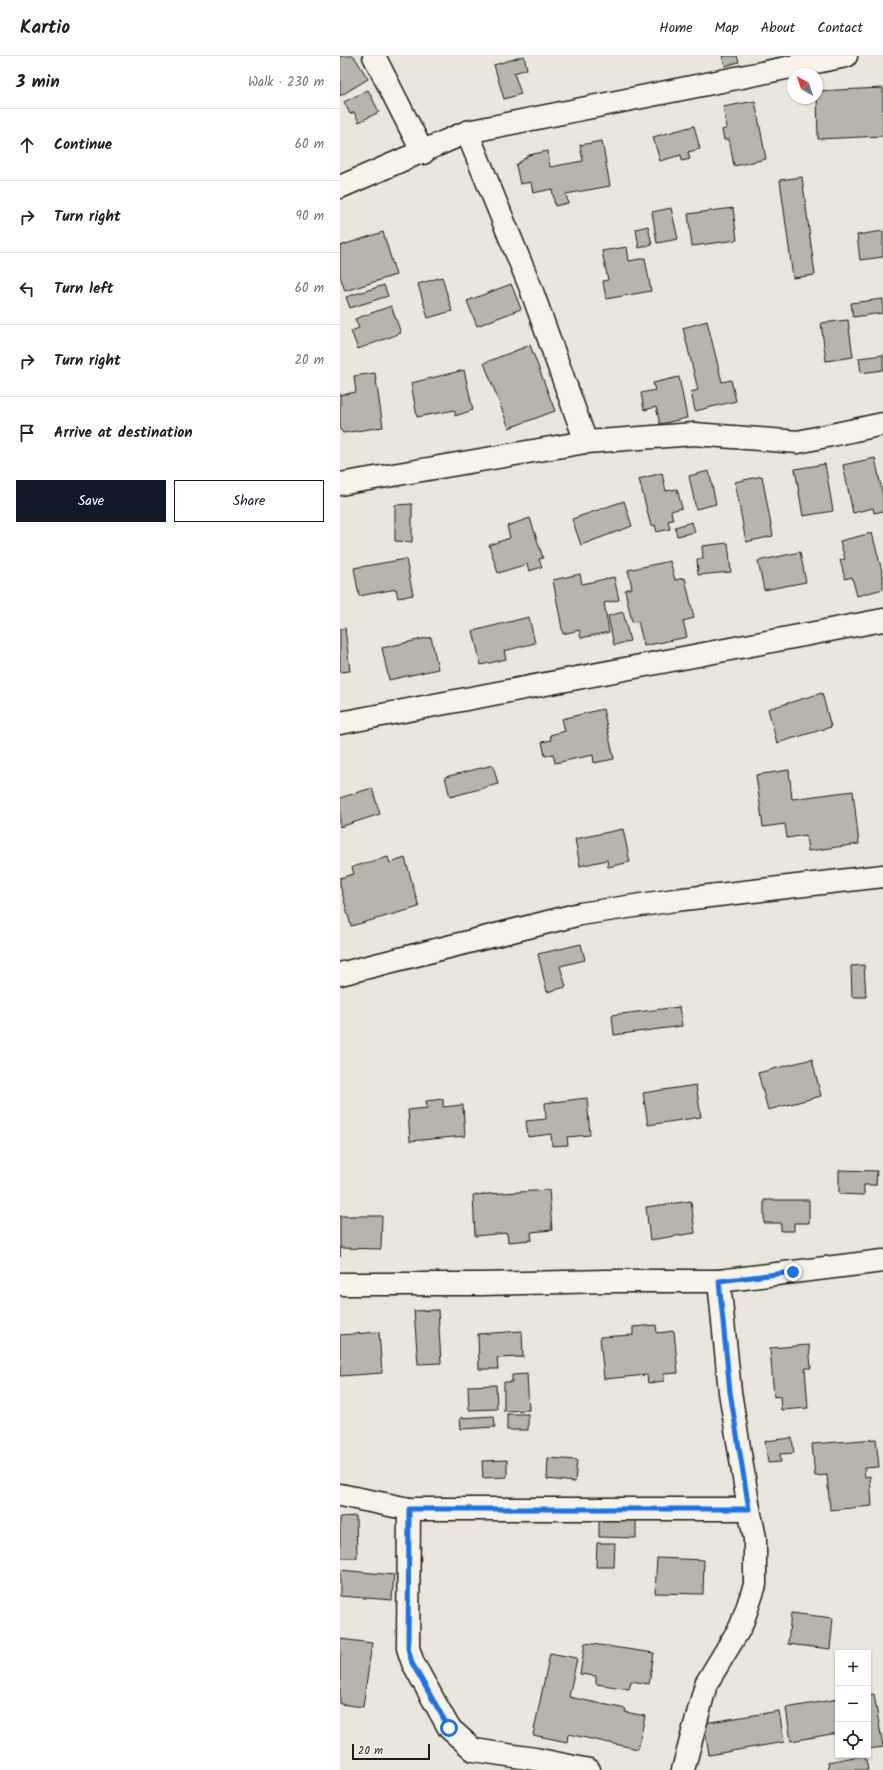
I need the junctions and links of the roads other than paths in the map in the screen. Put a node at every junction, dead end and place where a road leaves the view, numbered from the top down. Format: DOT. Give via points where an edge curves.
graph roads {
  1 [pos="374,56"];
  2 [pos="846,56"];
  3 [pos="779,63"];
  4 [pos="467,132"];
  5 [pos="423,152"];
  6 [pos="340,187"];
  7 [pos="883,424"];
  8 [pos="586,442"];
  9 [pos="340,484"];
  10 [pos="883,620"];
  11 [pos="340,723"];
  12 [pos="883,876"];
  13 [pos="340,974"];
  14 [pos="883,1261"];
  15 [pos="719,1281"];
  16 [pos="340,1284"];
  17 [pos="340,1494"];
  18 [pos="409,1509"];
  19 [pos="749,1509"];
  20 [pos="589,1770"];
  21 [pos="683,1770"];
  1 -- 5 [label="street"];
  2 -- 3 [label="street"];
  3 -- 4 [label="street"];
  4 -- 5 [label="street"];
  4 -- 8 [label="street" via="530,286"];
  5 -- 6 [label="street"];
  7 -- 8 [label="street" via="798,442 694,434"];
  8 -- 9 [label="street"];
  10 -- 11 [label="street"];
  12 -- 13 [label="street" via="675,900 580,914"];
  14 -- 15 [label="street"];
  15 -- 16 [label="street"];
  15 -- 19 [label="street" via="730,1392"];
  17 -- 18 [label="street"];
  18 -- 19 [label="street"];
  18 -- 20 [label="street" via="408,1648 412,1663 449,1728 474,1750"];
  19 -- 21 [label="street" via="755,1538 755,1585 741,1626 706,1684"];
}
